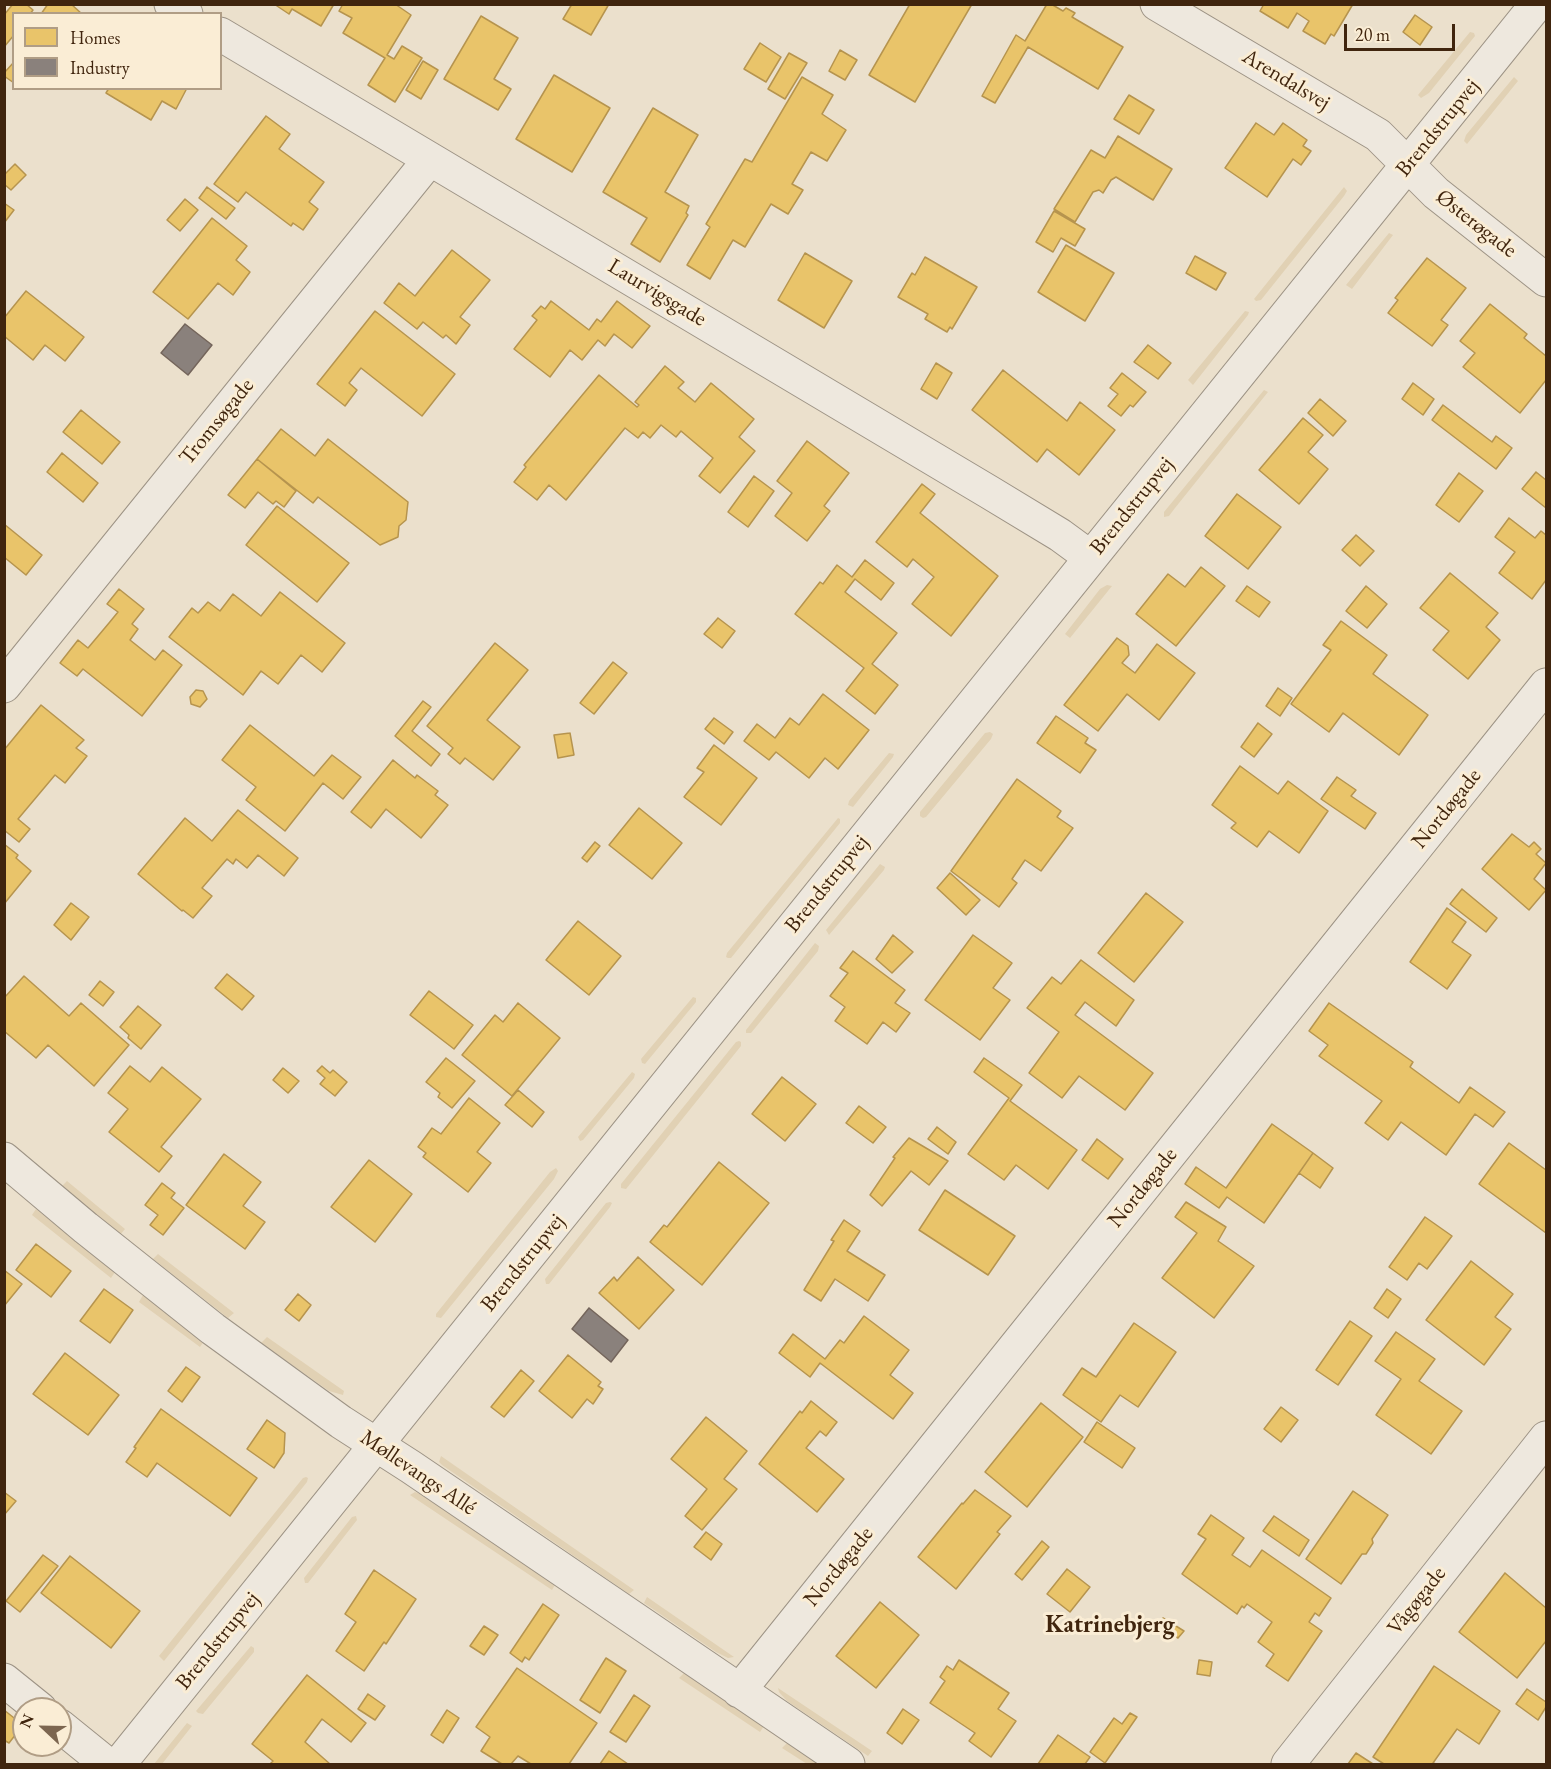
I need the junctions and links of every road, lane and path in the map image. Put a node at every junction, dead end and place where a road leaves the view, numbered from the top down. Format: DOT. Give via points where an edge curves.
graph roads {
  1 [pos="1157,4"];
  2 [pos="1537,4"];
  3 [pos="222,35"];
  4 [pos="430,159"];
  5 [pos="1408,165"];
  6 [pos="1546,279"];
  7 [pos="1090,557"];
  8 [pos="1546,685"];
  9 [pos="4,686"];
  10 [pos="4,1159"];
  11 [pos="1546,1438"];
  12 [pos="376,1445"];
  13 [pos="4,1680"];
  14 [pos="739,1691"];
  15 [pos="25,1697"];
  16 [pos="72,1736"];
  17 [pos="107,1764"];
  18 [pos="119,1764"];
  19 [pos="848,1764"];
  20 [pos="1288,1764"];
  1 -- 5 [label="street, Arendalsvej" via="1378,135"];
  2 -- 5 [label="street, Brendstrupvej"];
  3 -- 4 [label="street, Laurvigsgade"];
  4 -- 7 [label="street, Laurvigsgade" via="999,498"];
  4 -- 9 [label="street, Tromsøgade"];
  5 -- 6 [label="street, Østerøgade" via="1436,193"];
  5 -- 7 [label="street, Brendstrupvej"];
  7 -- 12 [label="street, Brendstrupvej"];
  8 -- 14 [label="street, Nordøgade"];
  10 -- 12 [label="street, Møllevangs Allé" via="213,1329"];
  11 -- 20 [label="street, Vågøgade"];
  12 -- 14 [label="street, Møllevangs Allé"];
  12 -- 18 [label="street, Brendstrupvej"];
  13 -- 15 [label="street"];
  14 -- 19 [label="street, Møllevangs Allé"];
  16 -- 17 [label="street"];
}
